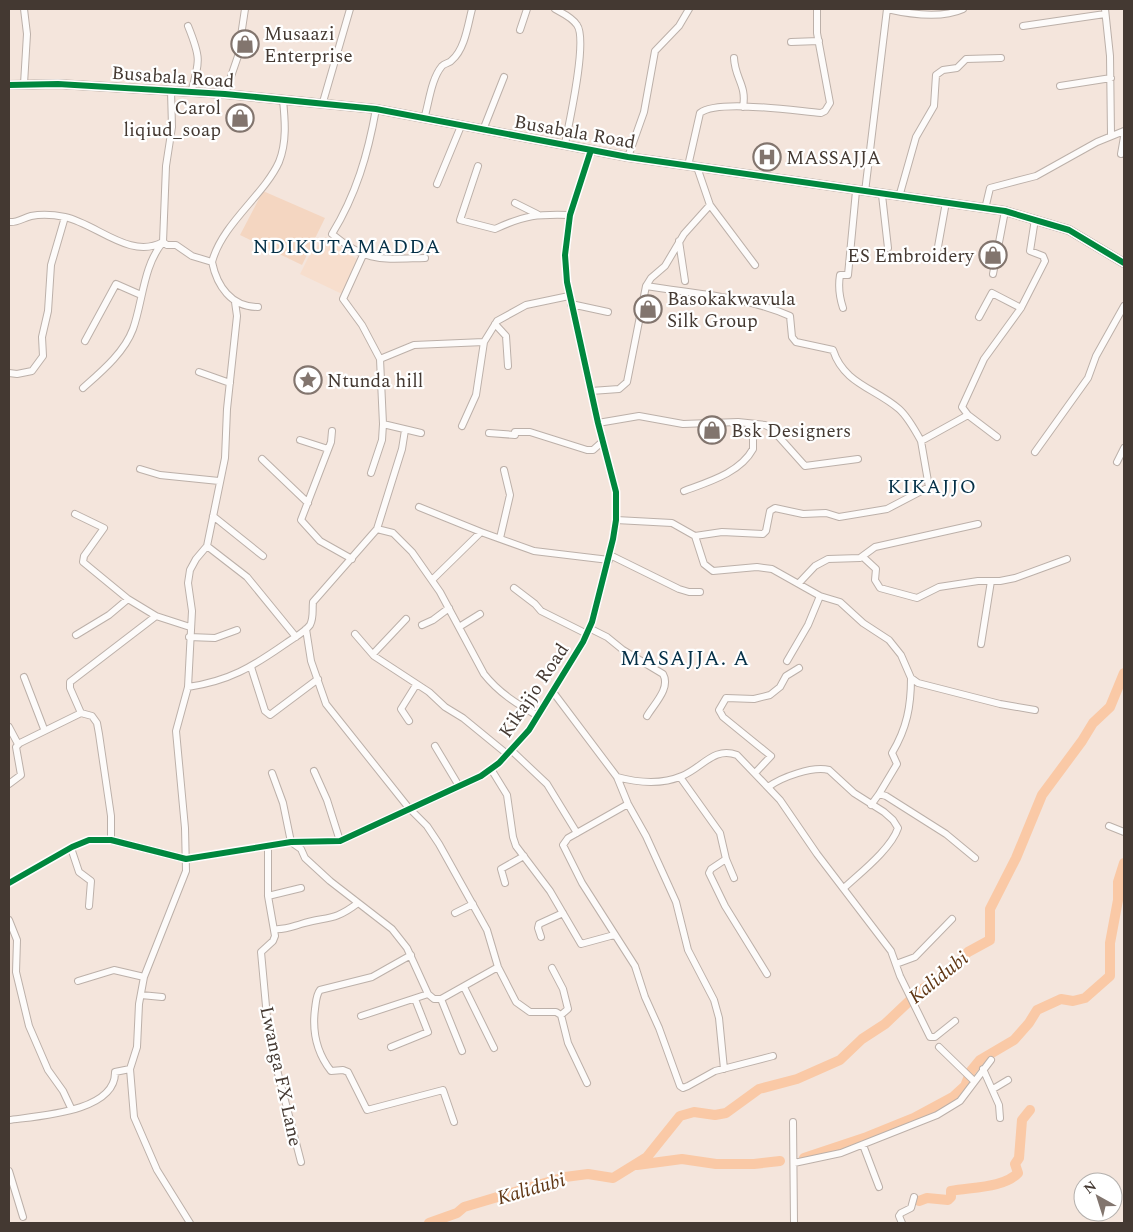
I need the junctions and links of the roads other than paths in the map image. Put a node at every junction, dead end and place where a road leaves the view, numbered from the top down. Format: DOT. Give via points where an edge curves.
graph roads {
  1 [pos="24,9"];
  2 [pos="244,9"];
  3 [pos="350,9"];
  4 [pos="472,9"];
  5 [pos="527,9"];
  6 [pos="555,9"];
  7 [pos="689,9"];
  8 [pos="817,9"];
  9 [pos="887,9"];
  10 [pos="963,9"];
  11 [pos="896,10"];
  12 [pos="1105,11"];
  13 [pos="188,26"];
  14 [pos="1023,26"];
  15 [pos="520,30"];
  16 [pos="819,41"];
  17 [pos="791,42"];
  18 [pos="734,58"];
  19 [pos="1001,58"];
  20 [pos="504,77"];
  21 [pos="1111,78"];
  22 [pos="24,84"];
  23 [pos="9,85"];
  24 [pos="1060,86"];
  25 [pos="171,91"];
  26 [pos="191,93"];
  27 [pos="225,94"];
  28 [pos="283,100"];
  29 [pos="323,102"];
  30 [pos="743,107"];
  31 [pos="376,109"];
  32 [pos="424,119"];
  33 [pos="461,126"];
  34 [pos="483,130"];
  35 [pos="1124,131"];
  36 [pos="1111,135"];
  37 [pos="1124,136"];
  38 [pos="565,144"];
  39 [pos="591,150"];
  40 [pos="1121,154"];
  41 [pos="628,157"];
  42 [pos="478,166"];
  43 [pos="693,167"];
  44 [pos="437,184"];
  45 [pos="860,192"];
  46 [pos="882,195"];
  47 [pos="899,197"];
  48 [pos="946,202"];
  49 [pos="515,203"];
  50 [pos="710,205"];
  51 [pos="985,208"];
  52 [pos="1005,212"];
  53 [pos="537,214"];
  54 [pos="570,215"];
  55 [pos="65,217"];
  56 [pos="1035,219"];
  57 [pos="9,222"];
  58 [pos="679,241"];
  59 [pos="163,242"];
  60 [pos="888,248"];
  61 [pos="362,255"];
  62 [pos="425,258"];
  63 [pos="936,258"];
  64 [pos="212,262"];
  65 [pos="1124,263"];
  66 [pos="755,265"];
  67 [pos="993,274"];
  68 [pos="685,281"];
  69 [pos="646,286"];
  70 [pos="141,295"];
  71 [pos="570,300"];
  72 [pos="235,302"];
  73 [pos="258,306"];
  74 [pos="1124,306"];
  75 [pos="843,308"];
  76 [pos="1021,308"];
  77 [pos="608,312"];
  78 [pos="979,317"];
  79 [pos="495,324"];
  80 [pos="85,341"];
  81 [pos="484,342"];
  82 [pos="380,359"];
  83 [pos="508,366"];
  84 [pos="199,372"];
  85 [pos="9,373"];
  86 [pos="230,383"];
  87 [pos="83,388"];
  88 [pos="591,391"];
  89 [pos="968,416"];
  90 [pos="598,423"];
  91 [pos="383,424"];
  92 [pos="753,424"];
  93 [pos="462,426"];
  94 [pos="405,430"];
  95 [pos="332,431"];
  96 [pos="421,433"];
  97 [pos="489,433"];
  98 [pos="997,437"];
  99 [pos="300,440"];
  100 [pos="921,441"];
  101 [pos="602,442"];
  102 [pos="1124,448"];
  103 [pos="328,449"];
  104 [pos="1035,452"];
  105 [pos="262,459"];
  106 [pos="858,459"];
  107 [pos="1117,462"];
  108 [pos="140,469"];
  109 [pos="504,470"];
  110 [pos="371,473"];
  111 [pos="219,481"];
  112 [pos="684,490"];
  113 [pos="308,503"];
  114 [pos="419,507"];
  115 [pos="75,514"];
  116 [pos="213,516"];
  117 [pos="616,520"];
  118 [pos="978,524"];
  119 [pos="377,529"];
  120 [pos="481,532"];
  121 [pos="695,536"];
  122 [pos="500,538"];
  123 [pos="207,546"];
  124 [pos="263,556"];
  125 [pos="609,557"];
  126 [pos="863,557"];
  127 [pos="352,559"];
  128 [pos="1067,559"];
  129 [pos="432,580"];
  130 [pos="990,581"];
  131 [pos="799,583"];
  132 [pos="514,588"];
  133 [pos="700,592"];
  134 [pos="820,596"];
  135 [pos="128,599"];
  136 [pos="449,608"];
  137 [pos="480,614"];
  138 [pos="156,616"];
  139 [pos="406,619"];
  140 [pos="422,625"];
  141 [pos="190,626"];
  142 [pos="459,627"];
  143 [pos="306,629"];
  144 [pos="237,630"];
  145 [pos="588,631"];
  146 [pos="355,634"];
  147 [pos="76,635"];
  148 [pos="189,637"];
  149 [pos="296,637"];
  150 [pos="981,644"];
  151 [pos="373,654"];
  152 [pos="787,661"];
  153 [pos="252,667"];
  154 [pos="798,668"];
  155 [pos="24,677"];
  156 [pos="911,678"];
  157 [pos="318,679"];
  158 [pos="416,685"];
  159 [pos="188,687"];
  160 [pos="553,692"];
  161 [pos="1035,710"];
  162 [pos="81,713"];
  163 [pos="538,716"];
  164 [pos="647,716"];
  165 [pos="409,721"];
  166 [pos="9,727"];
  167 [pos="44,729"];
  168 [pos="18,744"];
  169 [pos="435,746"];
  170 [pos="509,752"];
  171 [pos="492,769"];
  172 [pos="314,771"];
  173 [pos="272,772"];
  174 [pos="756,772"];
  175 [pos="617,777"];
  176 [pos="680,777"];
  177 [pos="9,784"];
  178 [pos="459,786"];
  179 [pos="768,787"];
  180 [pos="880,794"];
  181 [pos="628,804"];
  182 [pos="871,805"];
  183 [pos="408,808"];
  184 [pos="1109,826"];
  185 [pos="1124,832"];
  186 [pos="577,833"];
  187 [pos="111,840"];
  188 [pos="340,841"];
  189 [pos="290,842"];
  190 [pos="268,846"];
  191 [pos="71,848"];
  192 [pos="524,856"];
  193 [pos="975,858"];
  194 [pos="186,859"];
  195 [pos="726,859"];
  196 [pos="734,878"];
  197 [pos="9,883"];
  198 [pos="505,883"];
  199 [pos="301,888"];
  200 [pos="844,888"];
  201 [pos="268,896"];
  202 [pos="358,904"];
  203 [pos="473,904"];
  204 [pos="89,906"];
  205 [pos="455,912"];
  206 [pos="563,913"];
  207 [pos="952,919"];
  208 [pos="9,920"];
  209 [pos="274,929"];
  210 [pos="614,935"];
  211 [pos="541,937"];
  212 [pos="411,955"];
  213 [pos="896,964"];
  214 [pos="498,967"];
  215 [pos="552,968"];
  216 [pos="767,974"];
  217 [pos="144,977"];
  218 [pos="78,981"];
  219 [pos="464,987"];
  220 [pos="428,994"];
  221 [pos="140,995"];
  222 [pos="162,997"];
  223 [pos="415,999"];
  224 [pos="441,999"];
  225 [pos="561,1015"];
  226 [pos="361,1016"];
  227 [pos="955,1021"];
  228 [pos="391,1047"];
  229 [pos="940,1047"];
  230 [pos="494,1048"];
  231 [pos="462,1051"];
  232 [pos="773,1056"];
  233 [pos="991,1060"];
  234 [pos="130,1069"];
  235 [pos="724,1069"];
  236 [pos="983,1069"];
  237 [pos="971,1078"];
  238 [pos="1008,1080"];
  239 [pos="587,1082"];
  240 [pos="993,1089"];
  241 [pos="71,1108"];
  242 [pos="1000,1118"];
  243 [pos="9,1120"];
  244 [pos="454,1122"];
  245 [pos="793,1122"];
  246 [pos="863,1145"];
  247 [pos="301,1162"];
  248 [pos="794,1163"];
  249 [pos="9,1171"];
  250 [pos="879,1187"];
  251 [pos="914,1197"];
  252 [pos="23,1217"];
  253 [pos="190,1223"];
  254 [pos="794,1223"];
  255 [pos="902,1223"];
  1 -- 22 [label="street" via="27,47"];
  2 -- 27 [label="street" via="238,56"];
  3 -- 29 [label="street"];
  4 -- 32 [label="street" via="457,52 452,61 442,66 436,79"];
  5 -- 15 [label="street"];
  6 -- 38 [label="street" via="578,25 580,33 580,55"];
  7 -- 41 [label="street" via="669,38 655,51 644,112"];
  8 -- 16 [label="street"];
  9 -- 11 [label="street"];
  9 -- 45 [label="street"];
  10 -- 11 [label="street" via="939,14"];
  12 -- 14 [label="street"];
  12 -- 21 [label="street"];
  13 -- 26 [label="street" via="200,62"];
  16 -- 17 [label="street"];
  16 -- 30 [label="street" via="830,103 825,111"];
  18 -- 30 [label="street" via="735,71 745,91"];
  19 -- 47 [label="street" via="966,59 957,68 943,70 936,75 934,106 916,136"];
  20 -- 34 [label="street"];
  21 -- 24 [label="street"];
  21 -- 36 [label="street"];
  22 -- 23 [label="street, Busabala Road"];
  22 -- 25 [label="street, Busabala Road"];
  25 -- 26 [label="street, Busabala Road"];
  25 -- 59 [label="street" via="172,127 166,166"];
  26 -- 27 [label="street, Busabala Road"];
  27 -- 28 [label="street, Busabala Road"];
  28 -- 29 [label="street, Busabala Road"];
  28 -- 64 [label="street" via="285,134 279,161 238,217"];
  29 -- 31 [label="street, Busabala Road"];
  30 -- 43 [label="street" via="706,108 700,114"];
  31 -- 32 [label="street, Busabala Road"];
  31 -- 61 [label="street" via="363,167 332,234"];
  32 -- 33 [label="street, Busabala Road"];
  33 -- 34 [label="street, Busabala Road"];
  33 -- 44 [label="street"];
  34 -- 38 [label="street, Busabala Road"];
  35 -- 36 [label="street"];
  36 -- 51 [label="street" via="1046,171 990,188"];
  37 -- 40 [label="street"];
  38 -- 39 [label="street, Busabala Road"];
  39 -- 41 [label="street, Busabala Road"];
  39 -- 54 [label="street, Kikajjo Road"];
  41 -- 43 [label="street, Busabala Road"];
  42 -- 53 [label="street" via="460,220 496,229"];
  43 -- 45 [label="street, Busabala Road"];
  43 -- 50 [label="street"];
  45 -- 46 [label="street, Busabala Road"];
  45 -- 75 [label="street" via="848,275 840,275 838,284"];
  46 -- 47 [label="street, Busabala Road"];
  46 -- 60 [label="street"];
  47 -- 48 [label="street, Busabala Road"];
  48 -- 51 [label="street, Busabala Road"];
  48 -- 63 [label="street"];
  49 -- 53 [label="street"];
  50 -- 58 [label="street"];
  50 -- 66 [label="street"];
  51 -- 52 [label="street, Busabala Road"];
  52 -- 56 [label="street, Busabala Road"];
  52 -- 67 [label="street"];
  53 -- 54 [label="street"];
  54 -- 71 [label="street, Kikajjo Road" via="565,255"];
  55 -- 57 [label="street" via="35,216"];
  55 -- 59 [label="street" via="134,246 154,247"];
  55 -- 85 [label="street" via="51,265 48,311 42,337 43,356 32,371"];
  56 -- 65 [label="street, Busabala Road" via="1069,230"];
  56 -- 76 [label="street" via="1030,251 1043,256 1045,261"];
  58 -- 68 [label="street"];
  58 -- 69 [label="street" via="665,266"];
  59 -- 64 [label="street"];
  59 -- 70 [label="street" via="155,252"];
  61 -- 62 [label="street"];
  61 -- 82 [label="street" via="343,299 362,325"];
  64 -- 72 [label="street" via="217,279"];
  69 -- 88 [label="street" via="627,382 619,390"];
  69 -- 100 [label="street" via="728,297 790,316 792,338 796,342 833,350 841,365 859,385 898,409"];
  70 -- 80 [label="street" via="116,284"];
  70 -- 87 [label="street" via="132,330 112,362"];
  71 -- 77 [label="street"];
  71 -- 79 [label="street" via="526,305"];
  71 -- 88 [label="street, Kikajjo Road"];
  72 -- 73 [label="street"];
  72 -- 86 [label="street" via="237,316"];
  74 -- 104 [label="street" via="1096,356 1088,378"];
  76 -- 78 [label="street" via="992,293"];
  76 -- 89 [label="street" via="984,359 962,407"];
  79 -- 81 [label="street"];
  79 -- 83 [label="street" via="506,336"];
  81 -- 82 [label="street" via="414,345"];
  81 -- 93 [label="street" via="476,395"];
  82 -- 91 [label="street"];
  84 -- 86 [label="street"];
  86 -- 111 [label="street" via="225,458"];
  88 -- 90 [label="street, Kikajjo Road"];
  89 -- 98 [label="street"];
  89 -- 100 [label="street"];
  90 -- 92 [label="street" via="639,416 683,424"];
  90 -- 101 [label="street, Kikajjo Road"];
  91 -- 94 [label="street"];
  91 -- 110 [label="street" via="382,440"];
  92 -- 106 [label="street" via="770,426 805,466"];
  92 -- 112 [label="street" via="753,449 743,462 722,477"];
  94 -- 96 [label="street"];
  94 -- 119 [label="street"];
  95 -- 103 [label="street"];
  97 -- 101 [label="street" via="515,435 515,432 530,432 588,450"];
  99 -- 103 [label="street"];
  100 -- 121 [label="street" via="929,487 896,505 839,517 775,508 769,514 765,533 722,532"];
  101 -- 117 [label="street, Kikajjo Road" via="616,492"];
  102 -- 107 [label="street"];
  103 -- 113 [label="street"];
  105 -- 113 [label="street"];
  108 -- 111 [label="street" via="160,475"];
  109 -- 122 [label="street" via="510,496"];
  111 -- 116 [label="street"];
  113 -- 127 [label="street" via="301,520 320,540"];
  114 -- 120 [label="street"];
  115 -- 135 [label="street" via="104,528 83,562"];
  116 -- 123 [label="street"];
  116 -- 124 [label="street"];
  117 -- 121 [label="street" via="672,523"];
  117 -- 125 [label="street, Kikajjo Road"];
  118 -- 126 [label="street" via="875,547"];
  119 -- 127 [label="street"];
  119 -- 129 [label="street" via="399,537"];
  120 -- 122 [label="street"];
  120 -- 129 [label="street"];
  121 -- 131 [label="street" via="704,564 713,571 765,567 782,572"];
  122 -- 125 [label="street" via="534,551"];
  123 -- 141 [label="street" via="190,570"];
  123 -- 149 [label="street" via="247,577"];
  125 -- 133 [label="street" via="679,589"];
  125 -- 145 [label="street, Kikajjo Road"];
  126 -- 130 [label="street" via="876,569 875,580 880,588 904,596 917,598 939,587"];
  126 -- 131 [label="street" via="828,559 815,566"];
  127 -- 143 [label="street" via="313,602 314,616"];
  128 -- 130 [label="street" via="1016,578"];
  129 -- 136 [label="street"];
  130 -- 150 [label="street"];
  131 -- 134 [label="street"];
  132 -- 145 [label="street" via="542,611"];
  134 -- 152 [label="street" via="808,626"];
  134 -- 156 [label="street" via="840,602 889,640"];
  135 -- 138 [label="street"];
  135 -- 147 [label="street"];
  136 -- 140 [label="street"];
  136 -- 142 [label="street"];
  137 -- 142 [label="street"];
  138 -- 141 [label="street"];
  138 -- 162 [label="street" via="70,682"];
  139 -- 151 [label="street"];
  141 -- 148 [label="street"];
  142 -- 163 [label="street" via="493,685"];
  143 -- 149 [label="street"];
  143 -- 157 [label="street" via="310,661"];
  144 -- 148 [label="street" via="215,638"];
  145 -- 160 [label="street, Kikajjo Road"];
  145 -- 164 [label="street" via="663,674 666,683"];
  146 -- 151 [label="street"];
  148 -- 159 [label="street"];
  149 -- 153 [label="street"];
  151 -- 158 [label="street"];
  153 -- 157 [label="street" via="265,711 270,715"];
  153 -- 159 [label="street" via="213,683"];
  154 -- 174 [label="street" via="786,676 770,695 754,699 726,698 720,706 723,717 771,756"];
  155 -- 167 [label="street"];
  156 -- 161 [label="street" via="930,687"];
  156 -- 180 [label="street" via="906,726 892,753 897,764"];
  157 -- 183 [label="street" via="326,704"];
  158 -- 165 [label="street" via="400,709"];
  158 -- 170 [label="street"];
  159 -- 194 [label="street" via="176,731"];
  160 -- 163 [label="street, Kikajjo Road"];
  160 -- 175 [label="street"];
  162 -- 167 [label="street"];
  162 -- 187 [label="street" via="92,716 97,723 111,816"];
  163 -- 170 [label="street, Kikajjo Road"];
  166 -- 168 [label="street"];
  167 -- 168 [label="street"];
  168 -- 177 [label="street" via="21,775"];
  169 -- 178 [label="street"];
  170 -- 171 [label="street, Kikajjo Road"];
  170 -- 186 [label="street" via="547,784"];
  171 -- 178 [label="street, Kikajjo Road"];
  171 -- 192 [label="street" via="505,790 513,837"];
  172 -- 188 [label="street"];
  173 -- 189 [label="street" via="286,812"];
  174 -- 176 [label="street" via="730,752 714,755"];
  174 -- 179 [label="street"];
  175 -- 176 [label="street" via="648,783"];
  175 -- 181 [label="street"];
  176 -- 195 [label="street" via="715,825 724,842"];
  178 -- 183 [label="street, Kikajjo Road"];
  179 -- 182 [label="street" via="789,777 824,768"];
  179 -- 200 [label="street"];
  180 -- 182 [label="street"];
  180 -- 193 [label="street" via="946,834"];
  181 -- 186 [label="street"];
  181 -- 235 [label="street" via="676,902 688,950 714,1000"];
  182 -- 200 [label="street" via="893,820 898,828 883,850"];
  183 -- 188 [label="street, Kikajjo Road"];
  183 -- 203 [label="street" via="427,826"];
  184 -- 185 [label="street"];
  186 -- 210 [label="street" via="565,842 565,851"];
  187 -- 191 [label="street, Kikajjo Road" via="89,840"];
  187 -- 194 [label="street, Kikajjo Road"];
  188 -- 189 [label="street, Kikajjo Road"];
  189 -- 190 [label="street, Kikajjo Road"];
  189 -- 202 [label="street"];
  190 -- 194 [label="street, Kikajjo Road"];
  190 -- 201 [label="street"];
  191 -- 197 [label="street, Kikajjo Road"];
  191 -- 204 [label="street" via="79,872 91,881"];
  192 -- 198 [label="street" via="501,869"];
  192 -- 206 [label="street"];
  194 -- 217 [label="street" via="180,892"];
  195 -- 196 [label="street"];
  195 -- 216 [label="street" via="709,873 724,906"];
  199 -- 201 [label="street"];
  200 -- 213 [label="street" via="891,951"];
  201 -- 209 [label="street"];
  202 -- 209 [label="street" via="340,916 288,929"];
  202 -- 212 [label="street" via="392,929"];
  203 -- 205 [label="street"];
  203 -- 214 [label="street" via="487,930"];
  206 -- 210 [label="street" via="581,944"];
  206 -- 211 [label="street" via="539,924"];
  207 -- 213 [label="street" via="915,957"];
  208 -- 241 [label="street" via="17,940 16,972 29,1026 48,1070"];
  209 -- 247 [label="street, Lwanga FX Lane" via="273,940 261,952 267,1016 275,1062"];
  210 -- 235 [label="street" via="635,966 680,1086 683,1088"];
  212 -- 220 [label="street"];
  212 -- 244 [label="street" via="372,977 320,990 313,1030 323,1061 331,1071 348,1072 367,1110 442,1090"];
  213 -- 227 [label="street" via="932,1038"];
  214 -- 219 [label="street"];
  214 -- 225 [label="street" via="516,1002 524,1009"];
  215 -- 225 [label="street" via="563,989 568,1009"];
  217 -- 218 [label="street" via="114,970"];
  217 -- 221 [label="street"];
  219 -- 224 [label="street"];
  219 -- 230 [label="street"];
  220 -- 223 [label="street"];
  220 -- 224 [label="street" via="434,999"];
  221 -- 222 [label="street"];
  221 -- 234 [label="street" via="137,1047"];
  223 -- 226 [label="street"];
  223 -- 228 [label="street" via="428,1032"];
  224 -- 231 [label="street"];
  225 -- 239 [label="street" via="568,1043"];
  229 -- 237 [label="street"];
  232 -- 235 [label="street"];
  233 -- 236 [label="street"];
  234 -- 241 [label="street" via="115,1072 113,1087 101,1099"];
  234 -- 253 [label="street" via="134,1117 158,1170"];
  236 -- 237 [label="street"];
  236 -- 240 [label="street"];
  237 -- 246 [label="street" via="960,1101 937,1115"];
  238 -- 240 [label="street"];
  240 -- 242 [label="street"];
  241 -- 243 [label="street"];
  245 -- 248 [label="street"];
  246 -- 248 [label="street"];
  246 -- 250 [label="street"];
  248 -- 254 [label="street"];
  249 -- 252 [label="street"];
  251 -- 255 [label="street" via="911,1208 899,1216"];
}
